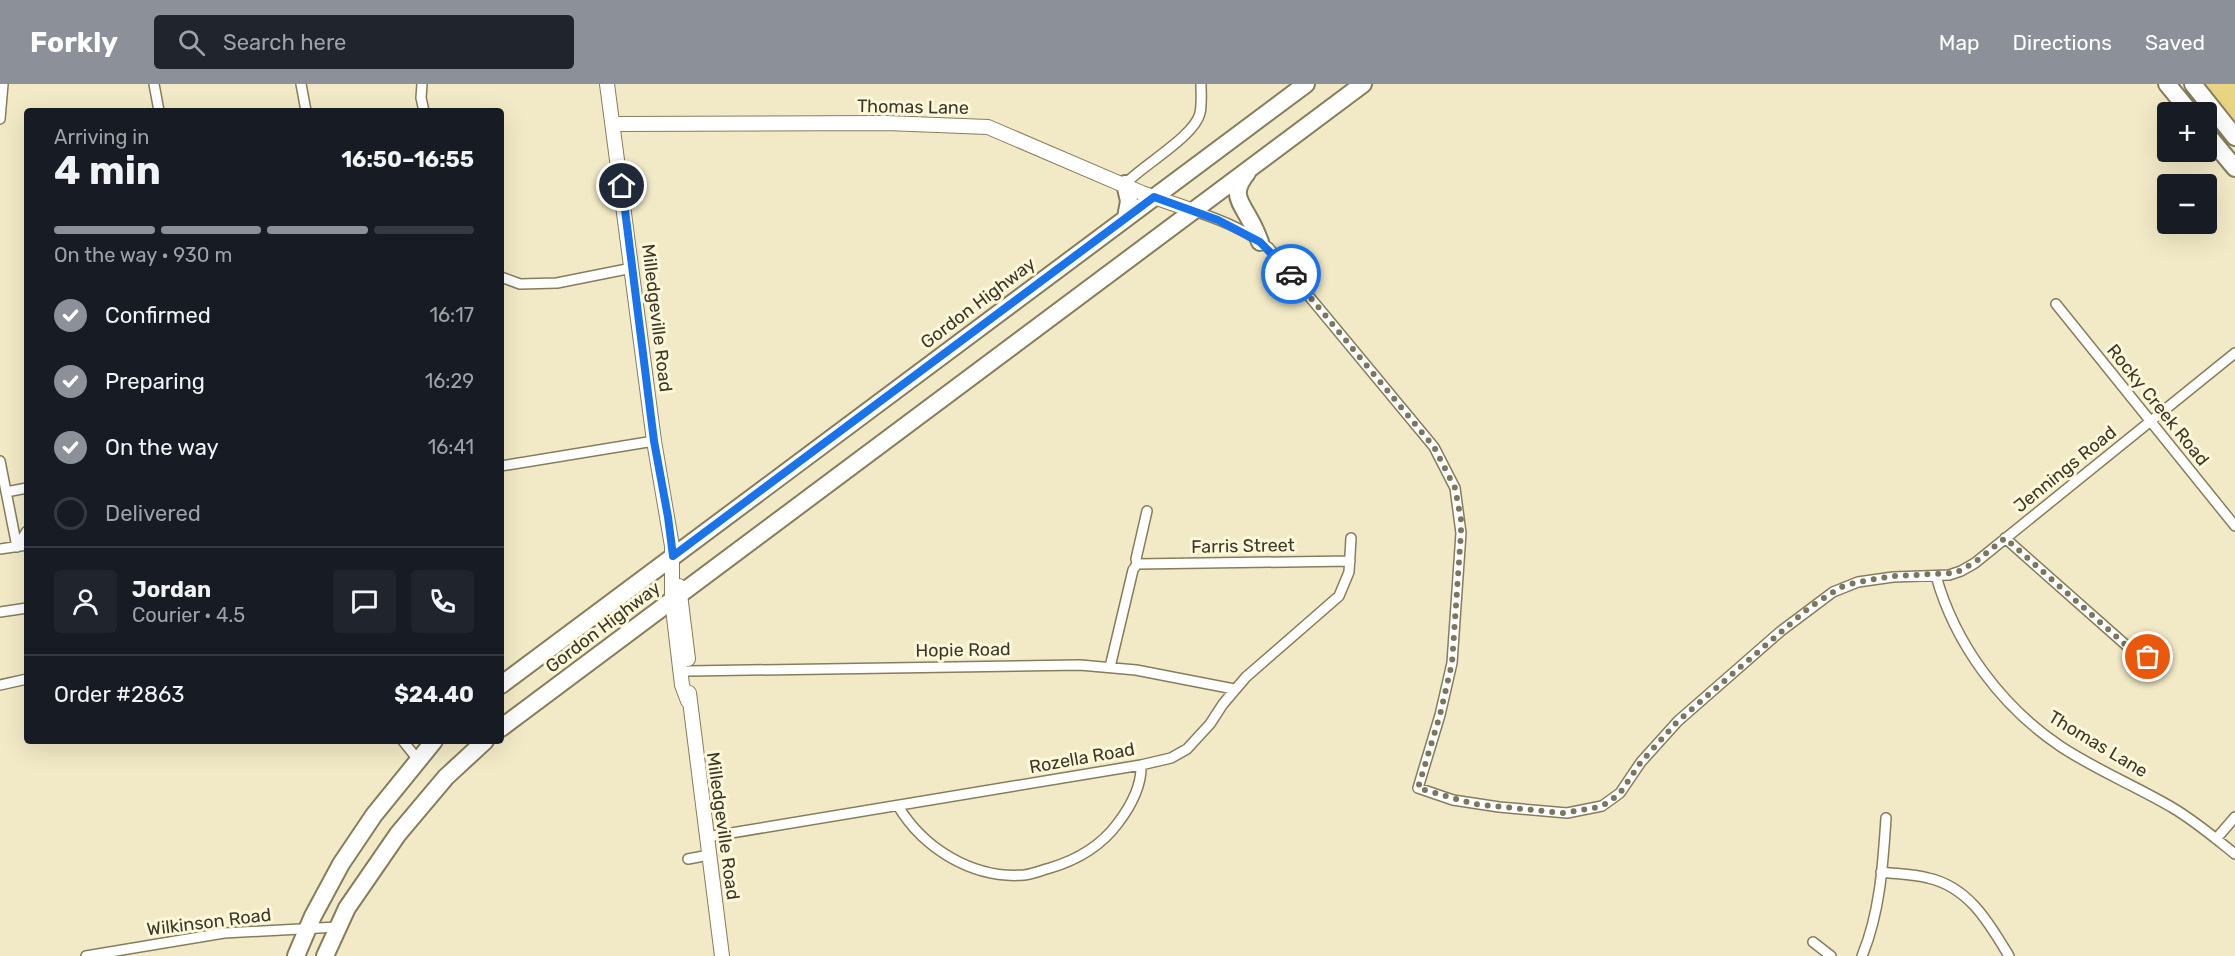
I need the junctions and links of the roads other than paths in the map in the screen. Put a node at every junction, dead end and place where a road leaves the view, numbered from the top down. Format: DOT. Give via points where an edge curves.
graph roads {
  1 [pos="3,84"];
  2 [pos="154,84"];
  3 [pos="301,84"];
  4 [pos="422,84"];
  5 [pos="608,84"];
  6 [pos="1201,84"];
  7 [pos="1306,84"];
  8 [pos="1363,84"];
  9 [pos="2167,84"];
  10 [pos="2193,84"];
  11 [pos="2182,102"];
  12 [pos="158,108"];
  13 [pos="305,108"];
  14 [pos="423,108"];
  15 [pos="0,119"];
  16 [pos="614,124"];
  17 [pos="2235,136"];
  18 [pos="2217,146"];
  19 [pos="1252,167"];
  20 [pos="2235,168"];
  21 [pos="1125,184"];
  22 [pos="1154,197"];
  23 [pos="1194,211"];
  24 [pos="1126,218"];
  25 [pos="1260,242"];
  26 [pos="632,268"];
  27 [pos="504,278"];
  28 [pos="2056,304"];
  29 [pos="2235,353"];
  30 [pos="2151,421"];
  31 [pos="654,441"];
  32 [pos="0,461"];
  33 [pos="504,466"];
  34 [pos="24,489"];
  35 [pos="6,492"];
  36 [pos="1147,511"];
  37 [pos="2235,526"];
  38 [pos="1351,538"];
  39 [pos="2005,538"];
  40 [pos="22,546"];
  41 [pos="0,549"];
  42 [pos="673,556"];
  43 [pos="1350,561"];
  44 [pos="1137,564"];
  45 [pos="1936,576"];
  46 [pos="676,596"];
  47 [pos="24,608"];
  48 [pos="0,612"];
  49 [pos="2160,660"];
  50 [pos="1110,667"];
  51 [pos="689,671"];
  52 [pos="24,680"];
  53 [pos="504,683"];
  54 [pos="0,685"];
  55 [pos="1234,689"];
  56 [pos="688,701"];
  57 [pos="504,726"];
  58 [pos="405,744"];
  59 [pos="432,744"];
  60 [pos="482,744"];
  61 [pos="419,761"];
  62 [pos="1141,765"];
  63 [pos="898,806"];
  64 [pos="2235,817"];
  65 [pos="1886,818"];
  66 [pos="707,837"];
  67 [pos="2216,839"];
  68 [pos="2235,854"];
  69 [pos="709,855"];
  70 [pos="688,859"];
  71 [pos="1881,872"];
  72 [pos="338,927"];
  73 [pos="308,928"];
  74 [pos="1813,942"];
  75 [pos="86,956"];
  76 [pos="296,956"];
  77 [pos="325,956"];
  78 [pos="722,956"];
  79 [pos="1831,956"];
  80 [pos="1862,956"];
  81 [pos="2009,956"];
  1 -- 15 [label="street"];
  2 -- 12 [label="street"];
  3 -- 13 [label="street"];
  4 -- 14 [label="street"];
  5 -- 16 [label="street, Milledgeville Road"];
  6 -- 21 [label="street" via="1200,114 1189,133"];
  7 -- 22 [label="highway, Gordon Highway"];
  8 -- 19 [label="highway, Gordon Highway"];
  9 -- 11 [label="highway"];
  10 -- 17 [label="highway"];
  16 -- 21 [label="street, Thomas Lane" via="886,123 988,127"];
  16 -- 26 [label="street, Milledgeville Road"];
  18 -- 20 [label="highway"];
  19 -- 23 [label="highway, Gordon Highway"];
  19 -- 25 [label="highway" via="1240,182 1238,196"];
  21 -- 22 [label="street, Thomas Lane"];
  21 -- 24 [label="highway" via="1129,201"];
  22 -- 23 [label="street, Thomas Lane"];
  22 -- 24 [label="highway, Gordon Highway"];
  23 -- 25 [label="street"];
  23 -- 46 [label="highway, Gordon Highway"];
  24 -- 42 [label="highway, Gordon Highway"];
  25 -- 45 [label="street, Jennings Road" via="1434,447 1455,488 1461,533 1452,663 1418,788 1474,804 1563,813 1608,803 1678,721 1810,607 1841,587 1858,582 1893,576"];
  26 -- 27 [label="street" via="557,283 520,284"];
  26 -- 31 [label="street, Milledgeville Road"];
  28 -- 30 [label="street, Rocky Creek Road"];
  29 -- 30 [label="street, Jennings Road"];
  30 -- 37 [label="street, Rocky Creek Road"];
  30 -- 39 [label="street, Jennings Road"];
  31 -- 33 [label="street"];
  31 -- 42 [label="street, Milledgeville Road"];
  32 -- 35 [label="street"];
  34 -- 35 [label="street"];
  35 -- 40 [label="street"];
  36 -- 44 [label="street"];
  38 -- 43 [label="street, Rozella Road"];
  39 -- 45 [label="street, Jennings Road" via="1961,571"];
  39 -- 49 [label="street" via="2136,654"];
  40 -- 41 [label="street"];
  42 -- 46 [label="street, Milledgeville Road"];
  42 -- 53 [label="highway, Gordon Highway"];
  43 -- 44 [label="street, Farris Street"];
  43 -- 55 [label="street, Rozella Road" via="1347,581 1339,596"];
  44 -- 50 [label="street"];
  45 -- 67 [label="street, Thomas Lane" via="1953,621 1971,653 1995,687 2031,724 2065,749 2174,809"];
  46 -- 51 [label="street, Milledgeville Road"];
  46 -- 56 [label="street, Milledgeville Road" via="682,685"];
  46 -- 57 [label="highway, Gordon Highway"];
  47 -- 48 [label="street"];
  50 -- 51 [label="street, Hopie Road"];
  50 -- 55 [label="street, Hopie Road"];
  51 -- 56 [label="street, Milledgeville Road"];
  52 -- 54 [label="street"];
  55 -- 62 [label="street, Rozella Road" via="1187,749 1171,758"];
  56 -- 66 [label="street, Milledgeville Road"];
  58 -- 61 [label="street"];
  59 -- 61 [label="highway"];
  60 -- 72 [label="highway" via="417,808 347,908"];
  61 -- 73 [label="highway" via="357,839"];
  62 -- 63 [label="street, Rozella Road"];
  62 -- 63 [label="street" via="1129,808 1098,845 1068,862 1026,875 992,873 949,858 920,834"];
  63 -- 66 [label="street, Rozella Road"];
  64 -- 67 [label="street"];
  65 -- 71 [label="street"];
  66 -- 69 [label="street, Milledgeville Road"];
  67 -- 68 [label="street, Thomas Lane"];
  69 -- 70 [label="street"];
  69 -- 78 [label="street, Milledgeville Road"];
  71 -- 80 [label="street" via="1873,924"];
  71 -- 81 [label="street" via="1927,877 1959,891 1988,921"];
  72 -- 73 [label="street, Wilkinson Road"];
  72 -- 77 [label="highway"];
  73 -- 75 [label="street, Wilkinson Road" via="224,933"];
  73 -- 76 [label="highway"];
  74 -- 79 [label="street"];
}
